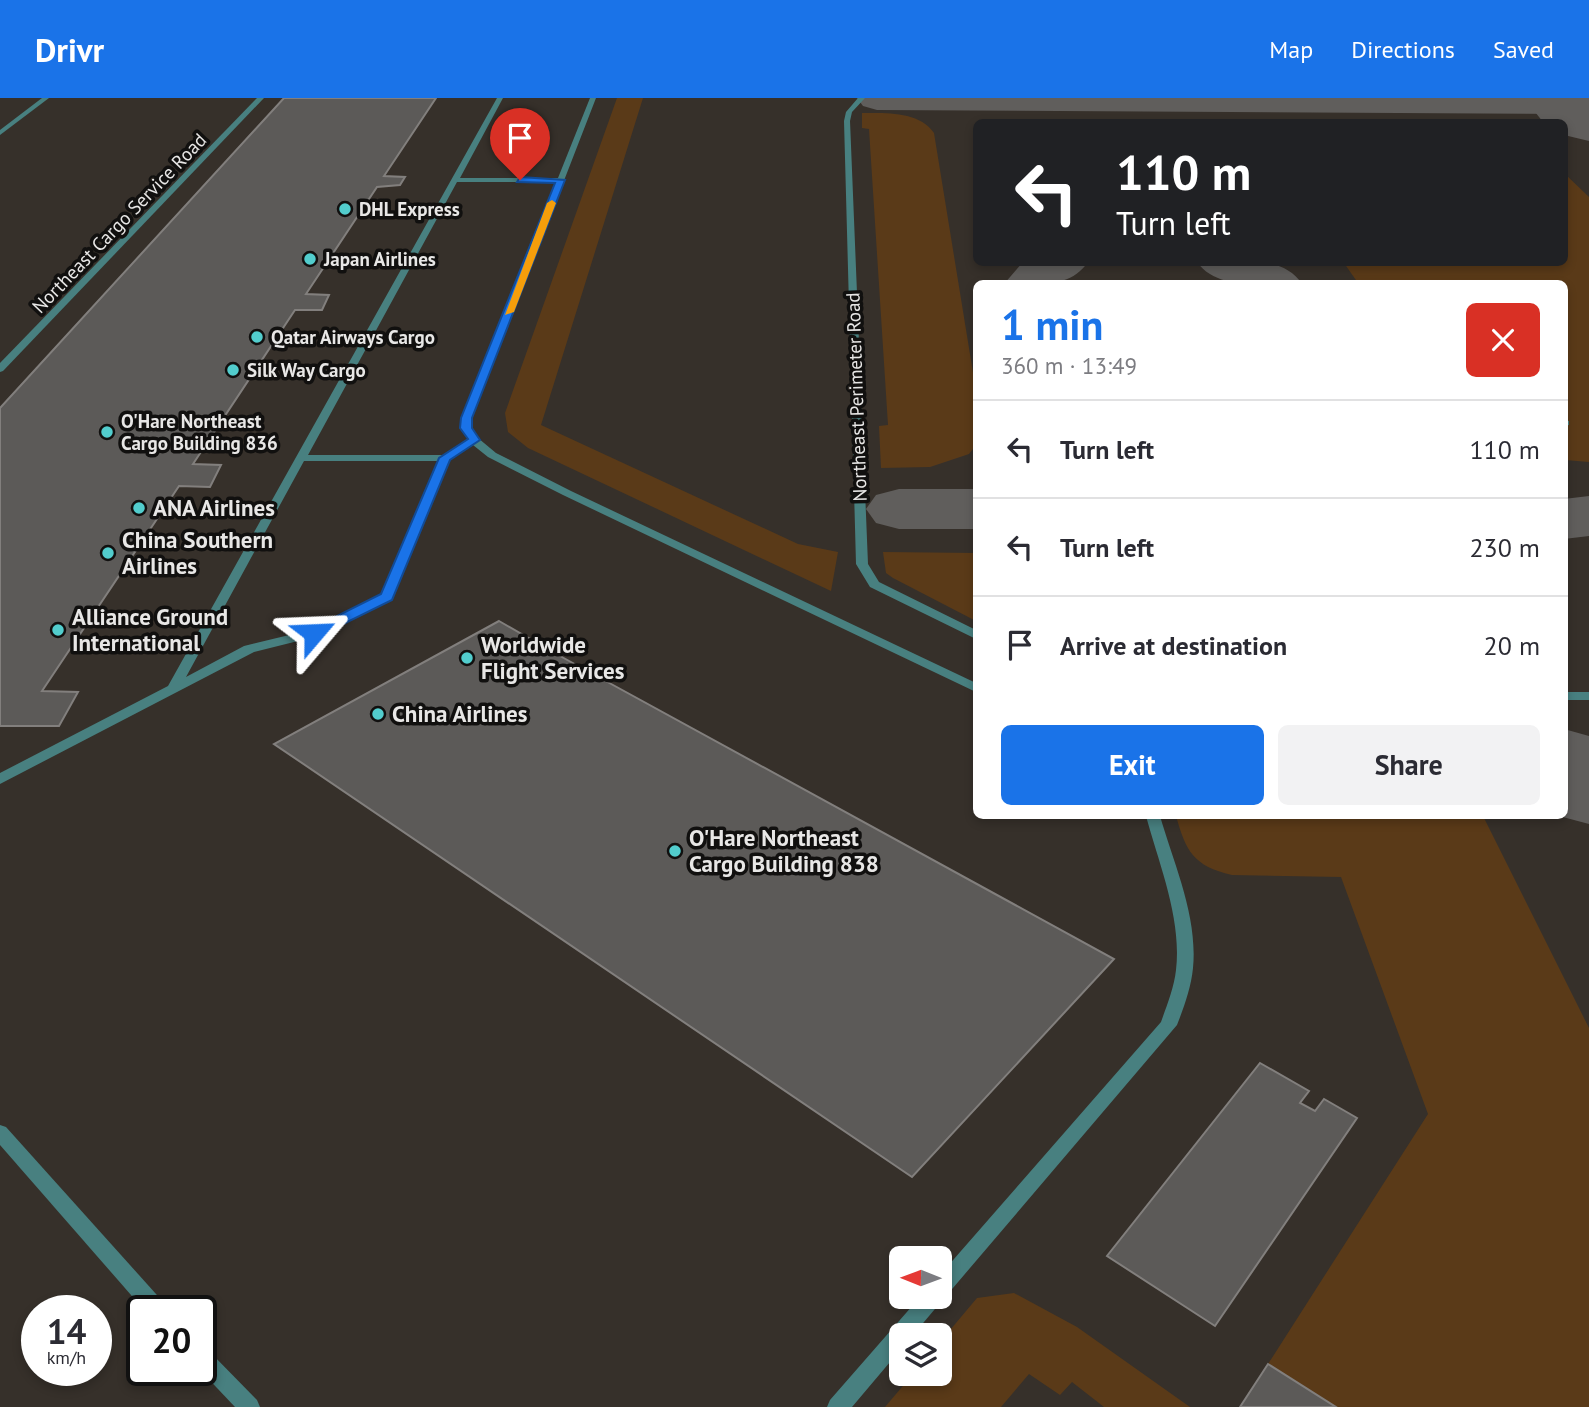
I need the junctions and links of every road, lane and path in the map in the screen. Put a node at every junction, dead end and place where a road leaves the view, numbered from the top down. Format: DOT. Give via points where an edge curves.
graph roads {
  1 [pos="46,98"];
  2 [pos="261,98"];
  3 [pos="500,98"];
  4 [pos="593,98"];
  5 [pos="862,98"];
  6 [pos="0,133"];
  7 [pos="454,180"];
  8 [pos="561,180"];
  9 [pos="0,369"];
  10 [pos="474,440"];
  11 [pos="302,458"];
  12 [pos="445,458"];
  13 [pos="973,634"];
  14 [pos="973,687"];
  15 [pos="173,689"];
  16 [pos="1568,696"];
  17 [pos="1589,696"];
  18 [pos="0,779"];
  19 [pos="1154,819"];
  20 [pos="0,1132"];
  21 [pos="952,1275"];
  22 [pos="144,1295"];
  23 [pos="923,1309"];
  24 [pos="217,1374"];
  25 [pos="249,1407"];
  26 [pos="838,1407"];
  1 -- 6 [label="street"];
  2 -- 9 [label="street, Northeast Cargo Service Road"];
  3 -- 7 [label="street"];
  4 -- 8 [label="street"];
  5 -- 13 [label="street, Northeast Perimeter Road" via="847,121 862,564 874,584"];
  7 -- 8 [label="street"];
  7 -- 11 [label="street"];
  8 -- 10 [label="street" via="467,418 466,428"];
  10 -- 12 [label="street"];
  10 -- 14 [label="street" via="492,455 600,509"];
  11 -- 12 [label="street"];
  11 -- 15 [label="street"];
  12 -- 15 [label="street" via="387,597 314,633 249,649"];
  15 -- 18 [label="street"];
  16 -- 17 [label="street"];
  19 -- 21 [label="street" via="1181,925 1185,962 1180,995 1168,1025"];
  20 -- 22 [label="street"];
  23 -- 26 [label="street"];
  24 -- 25 [label="street"];
}
